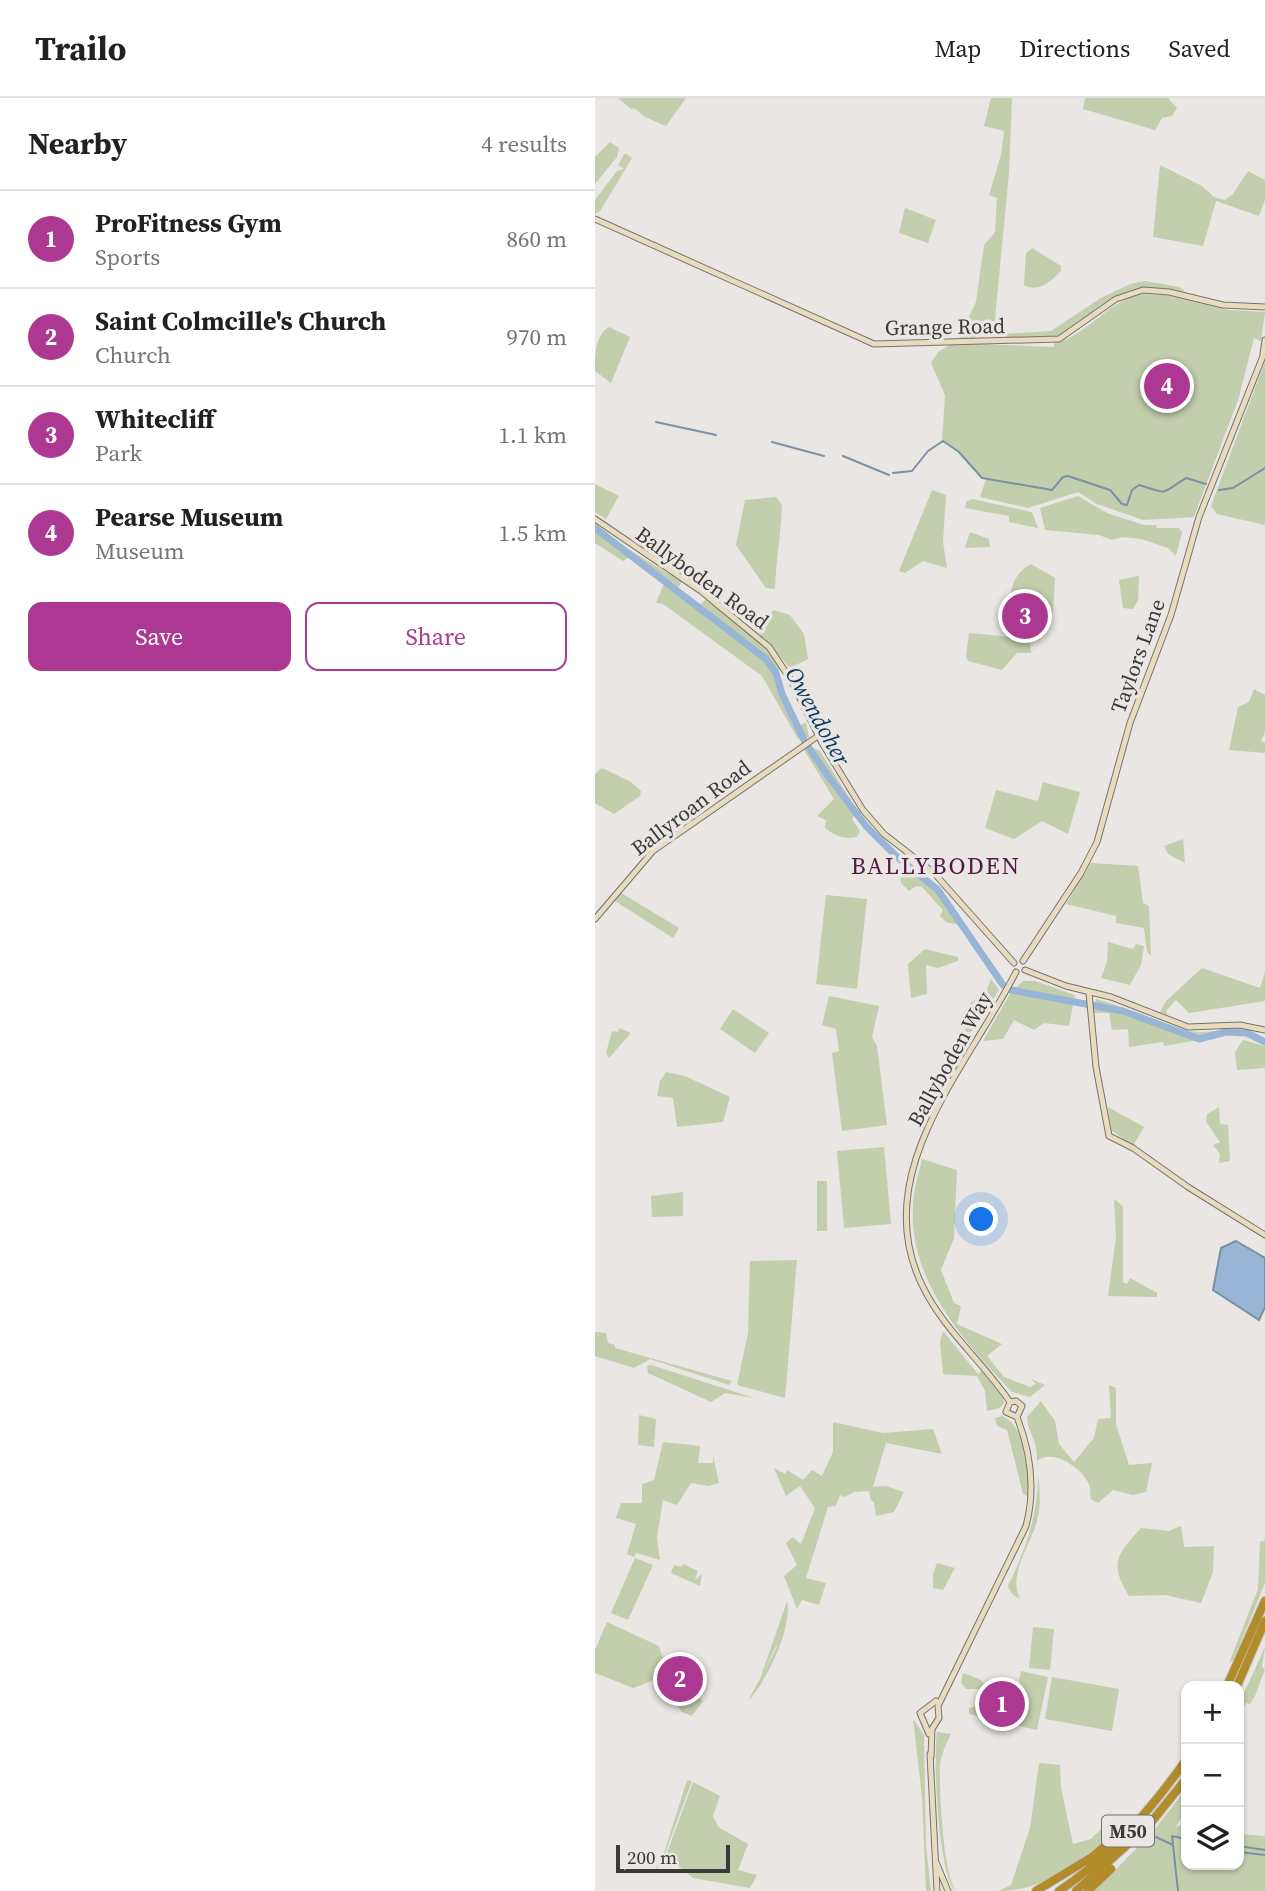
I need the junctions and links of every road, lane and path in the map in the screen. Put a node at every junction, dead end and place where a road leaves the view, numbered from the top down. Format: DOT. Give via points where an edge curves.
graph roads {
  1 [pos="595,219"];
  2 [pos="1263,307"];
  3 [pos="1265,340"];
  4 [pos="1264,354"];
  5 [pos="595,519"];
  6 [pos="818,736"];
  7 [pos="595,919"];
  8 [pos="1023,961"];
  9 [pos="1014,963"];
  10 [pos="1025,970"];
  11 [pos="1016,972"];
  12 [pos="1089,993"];
  13 [pos="1265,1030"];
  14 [pos="1265,1235"];
  15 [pos="1010,1402"];
  16 [pos="1017,1417"];
  17 [pos="1265,1601"];
  18 [pos="1265,1621"];
  19 [pos="1229,1681"];
  20 [pos="1239,1681"];
  21 [pos="944,1693"];
  22 [pos="930,1706"];
  23 [pos="938,1711"];
  24 [pos="935,1725"];
  25 [pos="926,1726"];
  26 [pos="930,1757"];
  27 [pos="1181,1767"];
  28 [pos="1181,1785"];
  29 [pos="1155,1801"];
  30 [pos="1149,1825"];
  31 [pos="935,1859"];
  32 [pos="937,1891"];
  33 [pos="948,1891"];
  34 [pos="1035,1891"];
  35 [pos="1059,1891"];
  36 [pos="1076,1891"];
  37 [pos="1088,1891"];
  1 -- 2 [label="main road, Grange Road" via="874,344 1059,339 1116,299 1143,290 1223,305"];
  3 -- 4 [label="main road, Taylors Lane"];
  4 -- 8 [label="main road, Taylors Lane" via="1199,517 1171,615 1133,713 1097,842"];
  5 -- 6 [label="main road, Ballyboden Road" via="701,591 769,647"];
  6 -- 7 [label="main road, Ballyroan Road" via="653,851"];
  6 -- 9 [label="main road, Ballyboden Road" via="875,824 934,873"];
  8 -- 9 [label="main road"];
  8 -- 10 [label="main road"];
  9 -- 11 [label="main road"];
  10 -- 11 [label="main road"];
  10 -- 12 [label="main road"];
  11 -- 15 [label="main road, Ballyboden Way" via="925,1136 909,1186 907,1225 917,1275 933,1306"];
  12 -- 13 [label="main road" via="1188,1027 1240,1025"];
  12 -- 14 [label="main road" via="1109,1136"];
  15 -- 16 [label="main road" via="1006,1411"];
  15 -- 16 [label="main road" via="1021,1406"];
  16 -- 21 [label="main road" via="1031,1464 1027,1526"];
  17 -- 19 [label="highway"];
  18 -- 20 [label="highway"];
  21 -- 22 [label="main road"];
  21 -- 23 [label="main road"];
  22 -- 23 [label="main road"];
  22 -- 25 [label="main road" via="920,1716"];
  23 -- 24 [label="main road"];
  24 -- 25 [label="main road"];
  24 -- 26 [label="main road"];
  25 -- 26 [label="main road"];
  26 -- 31 [label="main road"];
  27 -- 29 [label="highway, M50"];
  28 -- 30 [label="highway, M50"];
  29 -- 34 [label="highway, M50" via="1092,1857"];
  29 -- 35 [label="highway, M50" via="1113,1847"];
  30 -- 36 [label="highway, M50"];
  30 -- 37 [label="highway, M50"];
  31 -- 32 [label="main road"];
  31 -- 33 [label="main road"];
}
